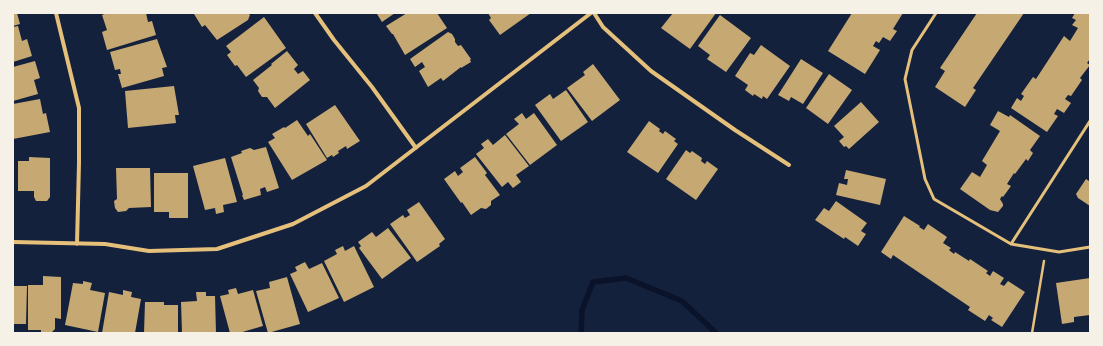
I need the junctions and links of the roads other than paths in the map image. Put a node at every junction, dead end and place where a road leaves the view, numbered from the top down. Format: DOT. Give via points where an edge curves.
graph roads {
  1 [pos="56,13"];
  2 [pos="316,13"];
  3 [pos="592,13"];
  4 [pos="936,13"];
  5 [pos="1090,121"];
  6 [pos="416,148"];
  7 [pos="789,165"];
  8 [pos="13,242"];
  9 [pos="77,244"];
  10 [pos="1011,244"];
  11 [pos="1090,247"];
  1 -- 9 [label="street" via="79,108"];
  2 -- 6 [label="street"];
  3 -- 6 [label="street"];
  3 -- 7 [label="street" via="603,27 651,71"];
  4 -- 10 [label="lane" via="912,50 905,79 925,179 934,199"];
  5 -- 10 [label="lane"];
  6 -- 9 [label="street" via="366,186 294,224 217,249 149,251 105,244"];
  8 -- 9 [label="street"];
  10 -- 11 [label="lane" via="1059,252"];
}
